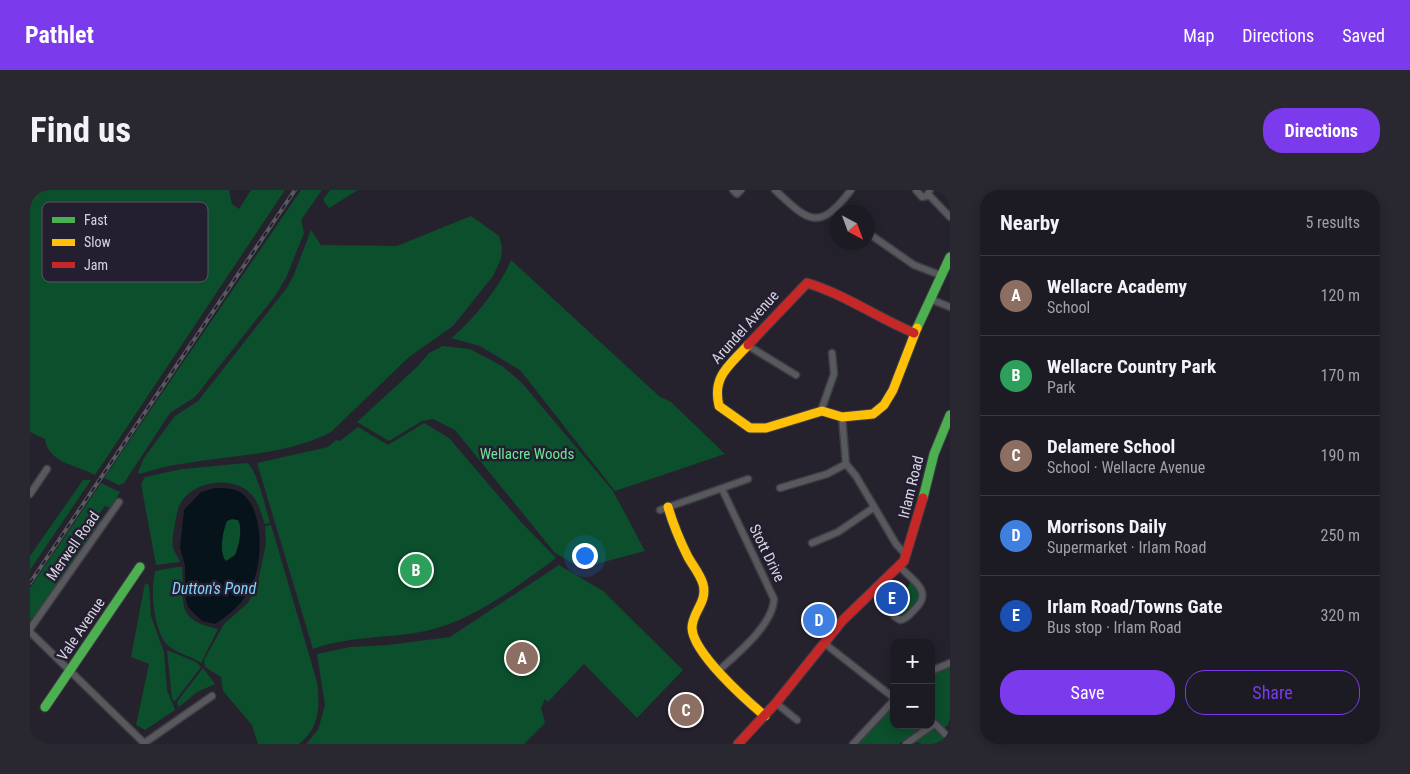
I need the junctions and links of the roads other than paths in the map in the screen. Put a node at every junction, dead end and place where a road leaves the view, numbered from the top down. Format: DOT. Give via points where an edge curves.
graph roads {
  1 [pos="775,190"];
  2 [pos="851,190"];
  3 [pos="916,190"];
  4 [pos="929,192"];
  5 [pos="841,205"];
  6 [pos="830,213"];
  7 [pos="950,217"];
  8 [pos="875,238"];
  9 [pos="950,257"];
  10 [pos="940,275"];
  11 [pos="930,299"];
  12 [pos="950,307"];
  13 [pos="914,333"];
  14 [pos="747,345"];
  15 [pos="835,357"];
  16 [pos="794,371"];
  17 [pos="821,411"];
  18 [pos="950,415"];
  19 [pos="842,417"];
  20 [pos="846,464"];
  21 [pos="47,469"];
  22 [pos="748,479"];
  23 [pos="780,488"];
  24 [pos="722,489"];
  25 [pos="30,494"];
  26 [pos="119,502"];
  27 [pos="664,508"];
  28 [pos="873,508"];
  29 [pos="812,543"];
  30 [pos="906,555"];
  31 [pos="899,566"];
  32 [pos="140,567"];
  33 [pos="874,590"];
  34 [pos="30,630"];
  35 [pos="824,642"];
  36 [pos="950,663"];
  37 [pos="935,669"];
  38 [pos="718,670"];
  39 [pos="69,671"];
  40 [pos="212,696"];
  41 [pos="890,696"];
  42 [pos="776,703"];
  43 [pos="890,704"];
  44 [pos="45,707"];
  45 [pos="765,716"];
  46 [pos="797,720"];
  47 [pos="935,725"];
  48 [pos="924,729"];
  49 [pos="950,740"];
  50 [pos="147,743"];
  51 [pos="738,744"];
  52 [pos="854,744"];
  53 [pos="906,744"];
  1 -- 6 [label="street" via="804,215 818,217"];
  2 -- 5 [label="street"];
  3 -- 4 [label="street" via="920,196"];
  4 -- 7 [label="street"];
  8 -- 10 [label="street" via="914,265"];
  9 -- 10 [label="street"];
  10 -- 11 [label="street"];
  11 -- 12 [label="street"];
  11 -- 13 [label="street"];
  13 -- 14 [label="street, Arundel Avenue" via="808,283"];
  13 -- 19 [label="street" via="893,390 884,405 866,416"];
  14 -- 16 [label="street"];
  14 -- 17 [label="street, Arundel Avenue" via="716,384 717,401 723,410 743,425 758,429"];
  15 -- 17 [label="street" via="834,374"];
  17 -- 19 [label="street"];
  18 -- 30 [label="street, Irlam Road" via="934,454"];
  19 -- 20 [label="street"];
  20 -- 23 [label="street" via="827,474"];
  20 -- 28 [label="street"];
  21 -- 25 [label="street"];
  22 -- 24 [label="street"];
  24 -- 27 [label="street"];
  24 -- 38 [label="street, Stott Drive" via="774,599 772,611 755,636"];
  26 -- 34 [label="street, Merwell Road"];
  27 -- 38 [label="street" via="703,584 704,599 692,631"];
  28 -- 29 [label="street" via="838,532"];
  28 -- 30 [label="street"];
  30 -- 31 [label="street, Irlam Road"];
  31 -- 33 [label="street, Irlam Road"];
  31 -- 33 [label="street" via="922,588 924,594 923,600 907,617 900,620 895,617"];
  32 -- 39 [label="street, Vale Avenue"];
  33 -- 35 [label="street, Irlam Road"];
  34 -- 39 [label="street"];
  35 -- 41 [label="street"];
  35 -- 42 [label="street, Irlam Road"];
  36 -- 37 [label="street"];
  38 -- 45 [label="street"];
  39 -- 44 [label="street, Vale Avenue"];
  39 -- 50 [label="street"];
  40 -- 50 [label="street"];
  42 -- 45 [label="street, Irlam Road"];
  42 -- 46 [label="street"];
  43 -- 52 [label="street"];
  45 -- 51 [label="street, Irlam Road"];
  47 -- 49 [label="street"];
  48 -- 53 [label="street"];
}
